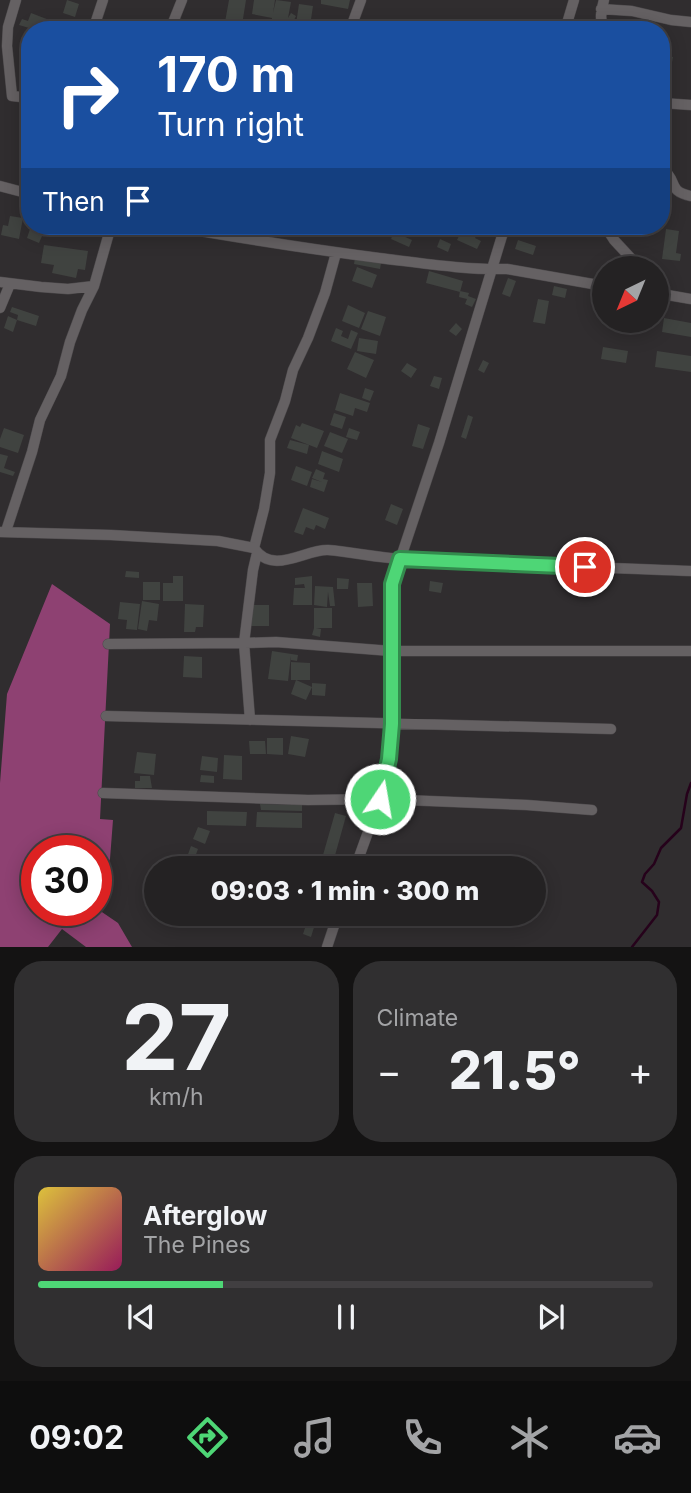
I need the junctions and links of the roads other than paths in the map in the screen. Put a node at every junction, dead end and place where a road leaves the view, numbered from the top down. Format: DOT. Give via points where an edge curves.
graph roads {
  1 [pos="16,0"];
  2 [pos="103,0"];
  3 [pos="182,0"];
  4 [pos="361,0"];
  5 [pos="574,0"];
  6 [pos="602,5"];
  7 [pos="96,21"];
  8 [pos="173,21"];
  9 [pos="353,21"];
  10 [pos="568,21"];
  11 [pos="691,22"];
  12 [pos="21,97"];
  13 [pos="670,104"];
  14 [pos="691,105"];
  15 [pos="670,180"];
  16 [pos="0,186"];
  17 [pos="21,192"];
  18 [pos="691,196"];
  19 [pos="108,235"];
  20 [pos="226,235"];
  21 [pos="502,235"];
  22 [pos="611,235"];
  23 [pos="336,253"];
  24 [pos="629,256"];
  25 [pos="492,269"];
  26 [pos="5,283"];
  27 [pos="592,284"];
  28 [pos="94,286"];
  29 [pos="669,295"];
  30 [pos="691,299"];
  31 [pos="0,308"];
  32 [pos="3,532"];
  33 [pos="256,551"];
  34 [pos="400,559"];
  35 [pos="691,571"];
  36 [pos="244,643"];
  37 [pos="108,644"];
  38 [pos="391,651"];
  39 [pos="691,651"];
  40 [pos="106,716"];
  41 [pos="250,720"];
  42 [pos="392,724"];
  43 [pos="611,729"];
  44 [pos="103,793"];
  45 [pos="380,799"];
  46 [pos="592,810"];
  47 [pos="359,856"];
  48 [pos="334,926"];
  49 [pos="327,947"];
  1 -- 12 [label="street" via="7,46 12,96"];
  2 -- 7 [label="street"];
  3 -- 8 [label="street"];
  4 -- 9 [label="street"];
  5 -- 10 [label="street"];
  6 -- 11 [label="street"];
  13 -- 14 [label="street"];
  15 -- 18 [label="street" via="676,191"];
  16 -- 17 [label="street"];
  19 -- 28 [label="street"];
  20 -- 23 [label="street"];
  21 -- 25 [label="street"];
  22 -- 24 [label="street"];
  23 -- 25 [label="street"];
  23 -- 33 [label="street" via="270,440"];
  25 -- 27 [label="street"];
  25 -- 34 [label="street"];
  26 -- 28 [label="street" via="68,289"];
  26 -- 31 [label="street"];
  28 -- 32 [label="street" via="40,420"];
  29 -- 30 [label="street"];
  32 -- 33 [label="street" via="218,541"];
  33 -- 34 [label="street" via="273,561 325,550"];
  33 -- 36 [label="street"];
  34 -- 35 [label="street"];
  34 -- 38 [label="street" via="392,584"];
  36 -- 37 [label="street"];
  36 -- 38 [label="street"];
  36 -- 41 [label="street"];
  38 -- 39 [label="street"];
  38 -- 42 [label="street"];
  40 -- 41 [label="street"];
  41 -- 42 [label="street"];
  42 -- 43 [label="street"];
  42 -- 45 [label="street"];
  44 -- 45 [label="street"];
  45 -- 46 [label="street"];
  45 -- 47 [label="street"];
  48 -- 49 [label="street"];
}
